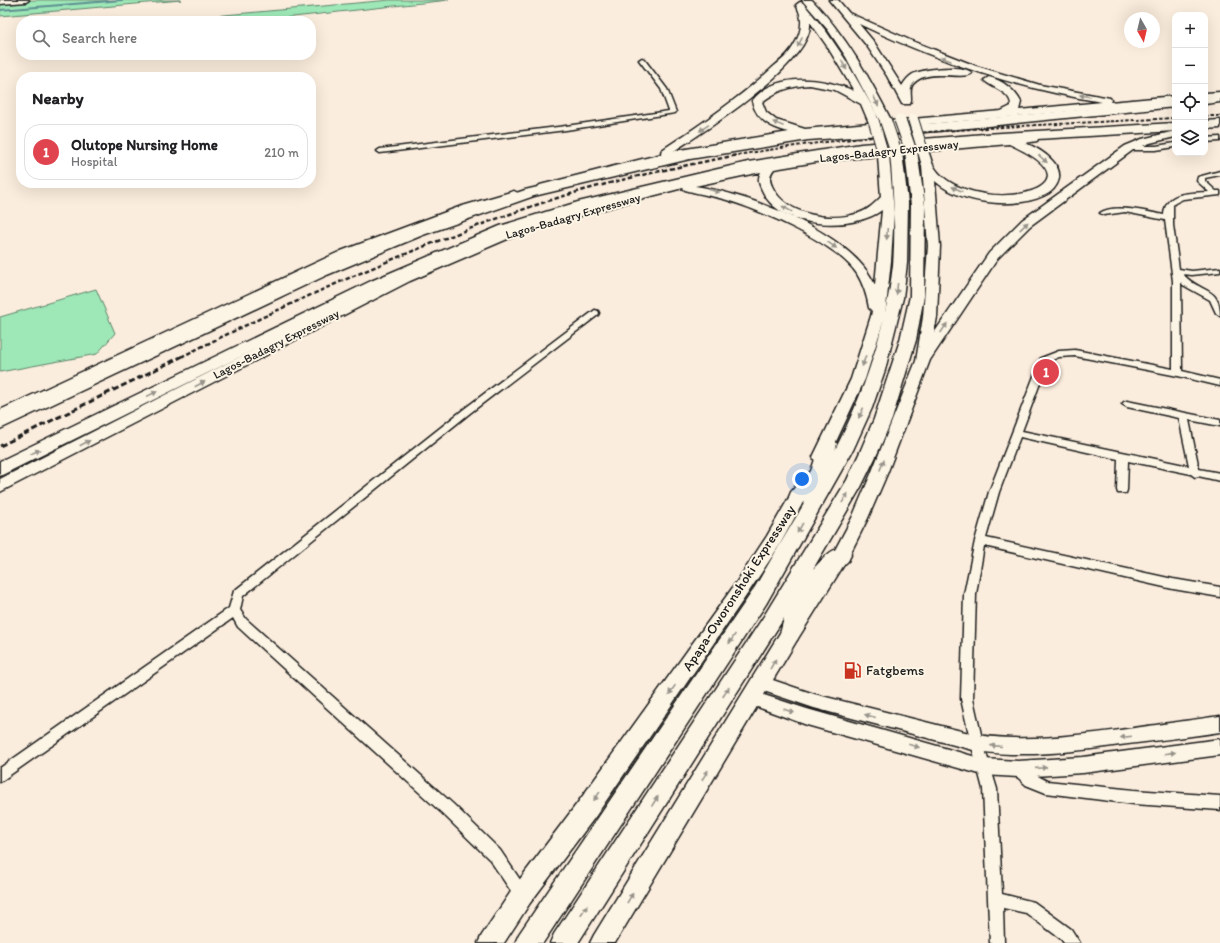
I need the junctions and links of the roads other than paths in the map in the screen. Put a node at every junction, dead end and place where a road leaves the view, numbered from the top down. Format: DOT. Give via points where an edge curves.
graph roads {
  1 [pos="26,0"];
  2 [pos="819,0"];
  3 [pos="833,0"];
  4 [pos="0,2"];
  5 [pos="801,2"];
  6 [pos="846,15"];
  7 [pos="642,60"];
  8 [pos="880,86"];
  9 [pos="1220,95"];
  10 [pos="1208,96"];
  11 [pos="1172,99"];
  12 [pos="1220,99"];
  13 [pos="1208,101"];
  14 [pos="865,102"];
  15 [pos="906,102"];
  16 [pos="1151,102"];
  17 [pos="1172,104"];
  18 [pos="893,109"];
  19 [pos="997,116"];
  20 [pos="880,122"];
  21 [pos="1220,126"];
  22 [pos="1208,127"];
  23 [pos="1172,129"];
  24 [pos="1172,129"];
  25 [pos="816,131"];
  26 [pos="1172,135"];
  27 [pos="1220,139"];
  28 [pos="1208,140"];
  29 [pos="1009,141"];
  30 [pos="1172,145"];
  31 [pos="1130,148"];
  32 [pos="380,151"];
  33 [pos="908,155"];
  34 [pos="628,165"];
  35 [pos="771,166"];
  36 [pos="1220,173"];
  37 [pos="676,187"];
  38 [pos="1217,194"];
  39 [pos="887,198"];
  40 [pos="1104,213"];
  41 [pos="1168,218"];
  42 [pos="1220,270"];
  43 [pos="1176,271"];
  44 [pos="595,313"];
  45 [pos="1220,313"];
  46 [pos="878,316"];
  47 [pos="923,361"];
  48 [pos="1178,373"];
  49 [pos="1220,383"];
  50 [pos="1127,404"];
  51 [pos="1183,415"];
  52 [pos="0,416"];
  53 [pos="1220,422"];
  54 [pos="0,423"];
  55 [pos="1017,433"];
  56 [pos="836,447"];
  57 [pos="1123,457"];
  58 [pos="0,469"];
  59 [pos="1196,473"];
  60 [pos="1220,477"];
  61 [pos="0,486"];
  62 [pos="1122,490"];
  63 [pos="806,499"];
  64 [pos="980,541"];
  65 [pos="817,544"];
  66 [pos="841,555"];
  67 [pos="802,592"];
  68 [pos="1220,592"];
  69 [pos="234,611"];
  70 [pos="771,622"];
  71 [pos="790,634"];
  72 [pos="761,684"];
  73 [pos="752,698"];
  74 [pos="1220,724"];
  75 [pos="977,743"];
  76 [pos="1220,747"];
  77 [pos="984,767"];
  78 [pos="1018,770"];
  79 [pos="0,776"];
  80 [pos="1220,803"];
  81 [pos="522,895"];
  82 [pos="996,900"];
  83 [pos="490,943"];
  84 [pos="528,943"];
  85 [pos="563,943"];
  86 [pos="602,943"];
  87 [pos="997,943"];
  88 [pos="1073,943"];
  1 -- 4 [label="street"];
  2 -- 8 [label="highway" via="841,25"];
  3 -- 6 [label="main road, Apapa-Oworonshoki Expressway"];
  5 -- 14 [label="main road, Apapa-Oworonshoki Expressway, one-way" via="827,37"];
  5 -- 20 [label="highway, Apapa-Oworonshoki Expressway, one-way" via="836,33 854,58"];
  5 -- 34 [label="main road, one-way" via="806,18 805,31 799,45 783,64 722,116 674,148"];
  6 -- 15 [label="main road, Apapa-Oworonshoki Expressway" via="871,44"];
  16 -- 6 [label="main road, one-way" via="1104,100 1009,80 907,44"];
  7 -- 32 [label="street" via="664,89 673,112"];
  9 -- 10 [label="main road"];
  11 -- 16 [label="main road, Lagos-Badagry Expressway"];
  12 -- 13 [label="highway"];
  14 -- 20 [label="main road, Apapa-Oworonshoki Expressway"];
  25 -- 14 [label="main road, one-way" via="788,128 766,119 757,109 757,101 773,88 802,82 836,86"];
  15 -- 19 [label="main road" via="905,88 909,80 925,73 950,71 970,74 1000,85 1015,98 1015,107 1011,112"];
  15 -- 33 [label="main road, Apapa-Oworonshoki Expressway, bridge" via="913,119"];
  16 -- 19 [label="main road, Lagos-Badagry Expressway"];
  17 -- 54 [label="highway, Lagos-Badagry Expressway" via="938,127 808,136 690,155 530,193 418,232 322,272"];
  18 -- 33 [label="highway, Apapa-Oworonshoki Expressway, bridge" via="900,120"];
  19 -- 25 [label="main road, Lagos-Badagry Expressway"];
  20 -- 33 [label="highway, Apapa-Oworonshoki Expressway, bridge"];
  21 -- 22 [label="highway"];
  23 -- 29 [label="main road, Lagos-Badagry Expressway"];
  58 -- 24 [label="highway, Lagos-Badagry Expressway, one-way" via="376,284 505,229 583,205 748,166 861,148 985,138"];
  25 -- 34 [label="main road, Lagos-Badagry Expressway" via="712,147"];
  26 -- 31 [label="main road"];
  27 -- 28 [label="street"];
  29 -- 33 [label="main road, one-way" via="1022,144 1045,159 1054,176 1051,186 1027,198 1009,200 977,197 946,184"];
  29 -- 35 [label="main road, Lagos-Badagry Expressway" via="816,159"];
  30 -- 31 [label="street"];
  47 -- 31 [label="main road, one-way" via="993,256 1045,208"];
  33 -- 39 [label="main road, Apapa-Oworonshoki Expressway"];
  33 -- 47 [label="main road, Apapa-Oworonshoki Expressway" via="934,263 930,317"];
  33 -- 56 [label="highway, Apapa-Oworonshoki Expressway, one-way" via="901,203 900,263 896,298 864,408"];
  65 -- 33 [label="highway, Apapa-Oworonshoki Expressway, one-way" via="855,482 869,452 883,419 908,340 917,296 918,249 918,206"];
  34 -- 52 [label="main road, Lagos-Badagry Expressway" via="591,173 463,210 345,254"];
  35 -- 37 [label="main road, Lagos-Badagry Expressway"];
  39 -- 35 [label="main road, one-way" via="876,209 854,219 821,220 805,217 781,206 772,198 764,180"];
  36 -- 38 [label="street" via="1202,177 1201,181"];
  37 -- 46 [label="main road, one-way" via="706,189 744,201 823,239 860,269 869,286"];
  61 -- 37 [label="main road, Lagos-Badagry Expressway, one-way" via="405,278 520,229"];
  38 -- 41 [label="street" via="1180,197 1169,206"];
  39 -- 46 [label="main road, Apapa-Oworonshoki Expressway, one-way" via="885,260"];
  40 -- 41 [label="street" via="1125,210"];
  41 -- 43 [label="street"];
  42 -- 43 [label="street" via="1192,273"];
  43 -- 45 [label="street" via="1186,283 1213,298"];
  43 -- 48 [label="street"];
  44 -- 69 [label="street" via="467,411 238,594"];
  46 -- 56 [label="main road, Apapa-Oworonshoki Expressway, one-way"];
  66 -- 47 [label="main road, Apapa-Oworonshoki Expressway, one-way" via="860,518"];
  48 -- 49 [label="street"];
  48 -- 55 [label="street" via="1075,353 1061,352 1052,355 1044,360"];
  50 -- 51 [label="street"];
  51 -- 53 [label="street"];
  51 -- 59 [label="street"];
  55 -- 57 [label="street"];
  55 -- 64 [label="street" via="994,492"];
  56 -- 63 [label="highway, Apapa-Oworonshoki Expressway"];
  56 -- 63 [label="highway"];
  57 -- 59 [label="street"];
  57 -- 62 [label="street"];
  59 -- 60 [label="street"];
  63 -- 81 [label="main road, Apapa-Oworonshoki Expressway, one-way" via="773,541 587,809"];
  63 -- 84 [label="highway, Apapa-Oworonshoki Expressway, one-way" via="759,598"];
  64 -- 68 [label="street"];
  64 -- 75 [label="street" via="970,594 967,699"];
  65 -- 67 [label="highway"];
  65 -- 70 [label="highway, Apapa-Oworonshoki Expressway"];
  66 -- 67 [label="highway"];
  66 -- 71 [label="main road, Apapa-Oworonshoki Expressway"];
  67 -- 70 [label="highway"];
  67 -- 71 [label="highway"];
  69 -- 79 [label="street"];
  69 -- 81 [label="street" via="242,623 448,809 495,856"];
  85 -- 70 [label="highway, Apapa-Oworonshoki Expressway, one-way"];
  72 -- 71 [label="main road, Apapa-Oworonshoki Expressway, one-way"];
  72 -- 73 [label="main road, Apapa-Oworonshoki Expressway"];
  75 -- 72 [label="street, one-way" via="814,701"];
  73 -- 77 [label="street, one-way" via="808,717"];
  86 -- 73 [label="main road, Apapa-Oworonshoki Expressway, one-way"];
  74 -- 75 [label="street, one-way" via="1065,744 1015,747"];
  75 -- 77 [label="street"];
  78 -- 76 [label="street, one-way" via="1083,765"];
  77 -- 78 [label="street"];
  77 -- 82 [label="street" via="990,789"];
  78 -- 80 [label="street" via="1046,787"];
  81 -- 83 [label="main road, Apapa-Oworonshoki Expressway"];
  82 -- 87 [label="street"];
  82 -- 88 [label="street" via="1029,907 1066,934"];
}
